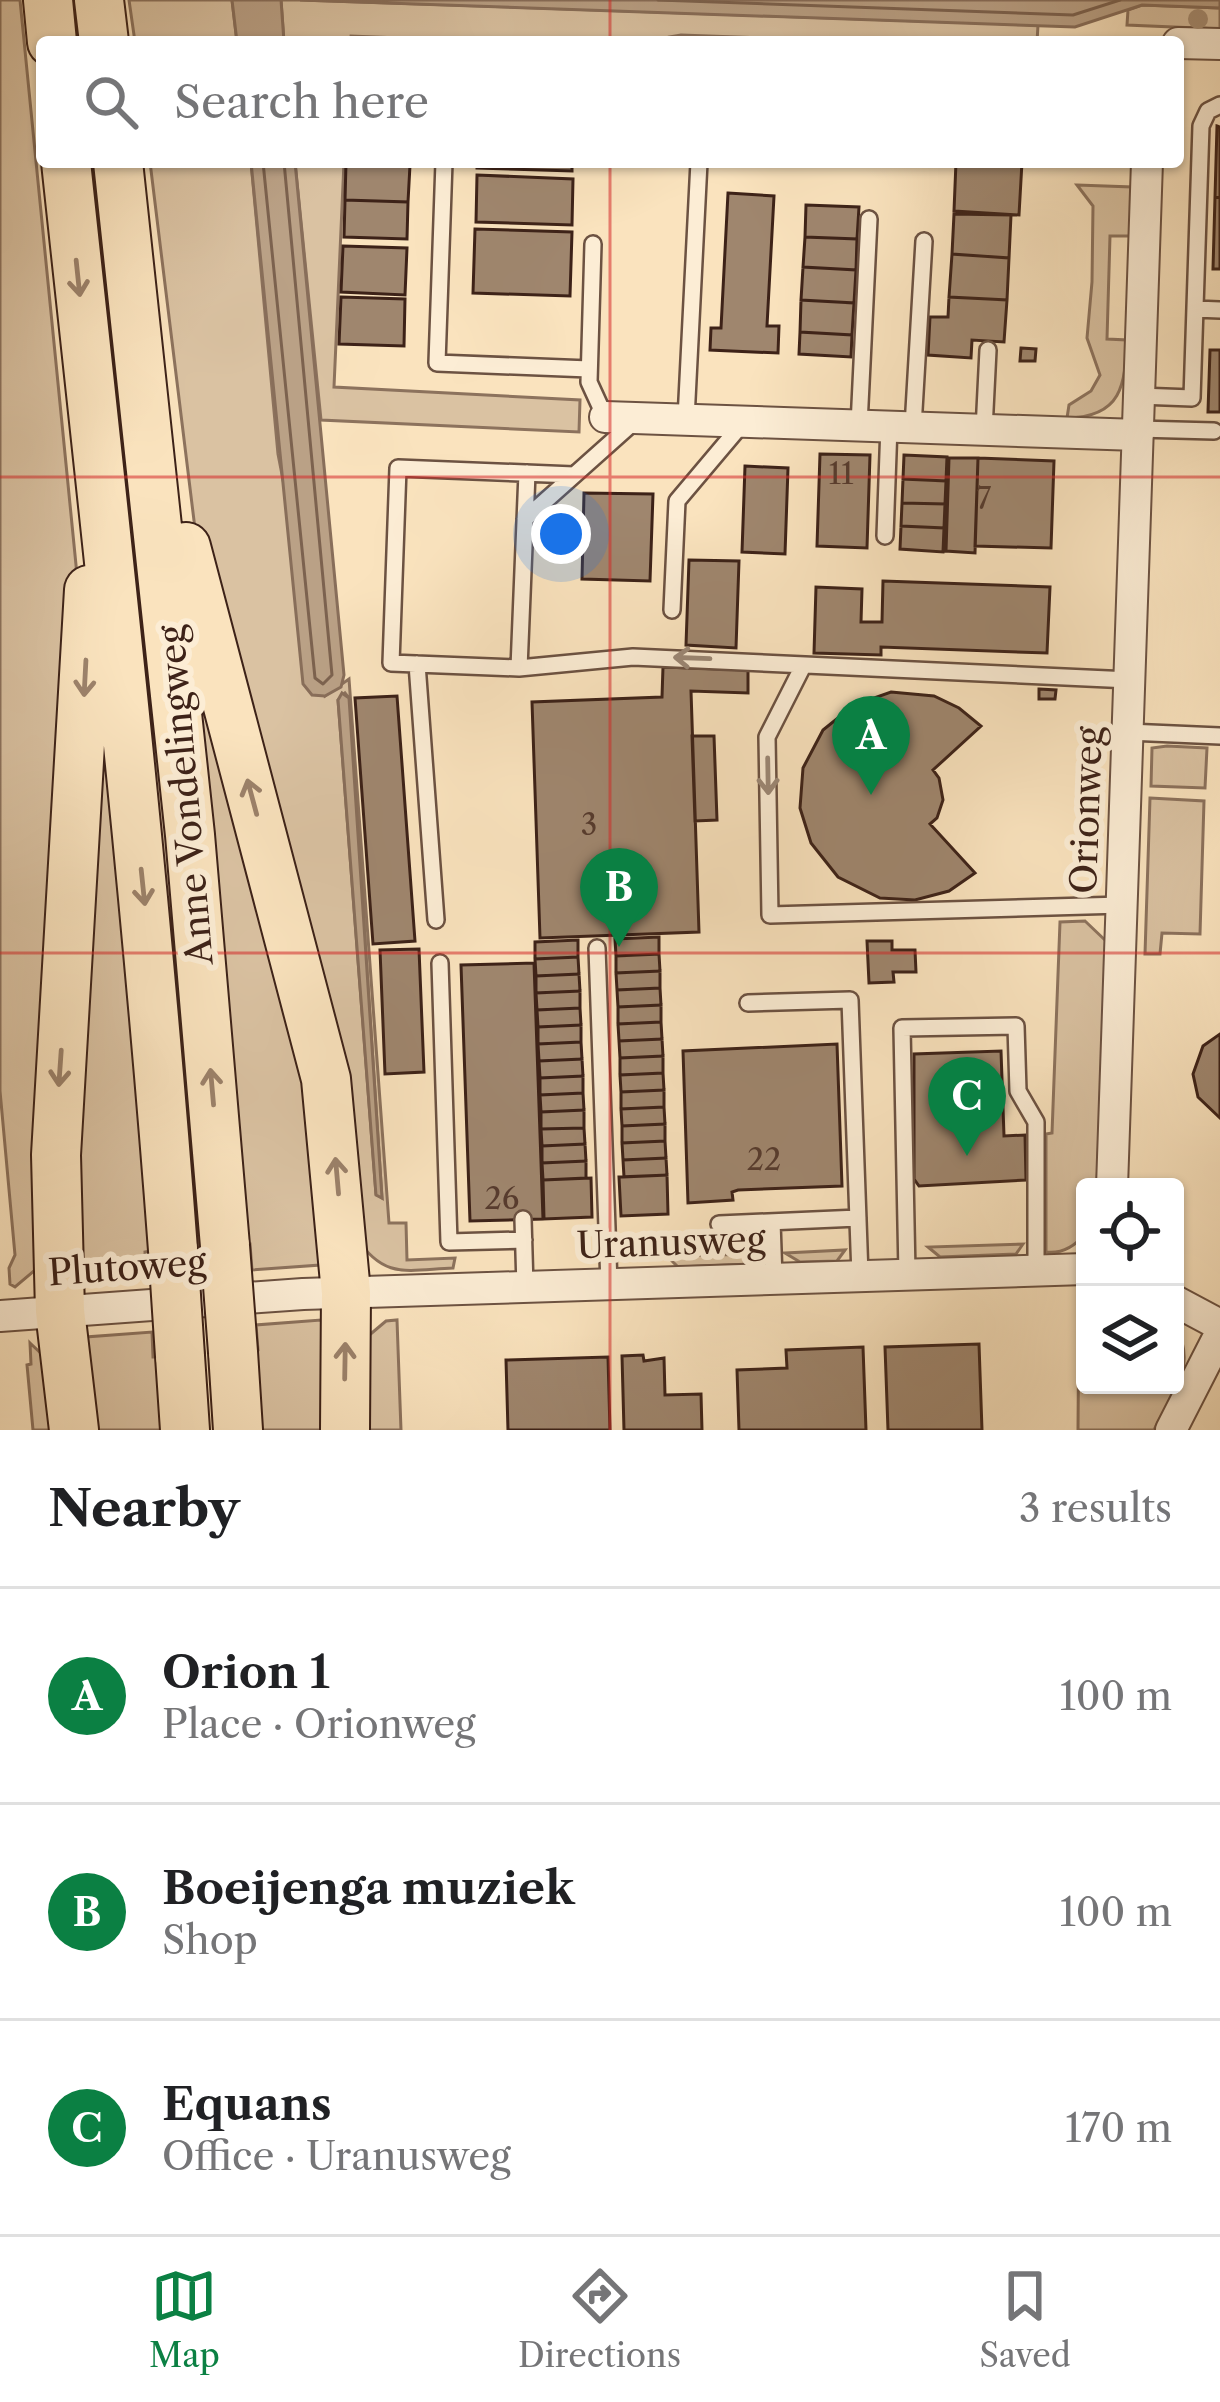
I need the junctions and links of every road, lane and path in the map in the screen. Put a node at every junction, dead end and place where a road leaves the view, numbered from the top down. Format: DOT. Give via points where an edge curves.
graph roads {
  1 [pos="48,0"];
  2 [pos="99,0"];
  3 [pos="51,36"];
  4 [pos="103,36"];
  5 [pos="1184,43"];
  6 [pos="1220,44"];
  7 [pos="1220,105"];
  8 [pos="67,168"];
  9 [pos="119,168"];
  10 [pos="444,168"];
  11 [pos="699,168"];
  12 [pos="1148,168"];
  13 [pos="869,219"];
  14 [pos="924,241"];
  15 [pos="593,244"];
  16 [pos="1195,309"];
  17 [pos="1220,310"];
  18 [pos="988,350"];
  19 [pos="589,369"];
  20 [pos="1139,397"];
  21 [pos="605,417"];
  22 [pos="638,418"];
  23 [pos="686,419"];
  24 [pos="744,422"];
  25 [pos="887,426"];
  26 [pos="984,430"];
  27 [pos="1214,431"];
  28 [pos="1138,432"];
  29 [pos="526,473"];
  30 [pos="574,475"];
  31 [pos="154,477"];
  32 [pos="100,478"];
  33 [pos="525,519"];
  34 [pos="884,536"];
  35 [pos="672,610"];
  36 [pos="417,664"];
  37 [pos="519,668"];
  38 [pos="802,668"];
  39 [pos="1130,680"];
  40 [pos="1128,732"];
  41 [pos="1220,736"];
  42 [pos="1122,905"];
  43 [pos="436,920"];
  44 [pos="597,948"];
  45 [pos="440,963"];
  46 [pos="748,1003"];
  47 [pos="1112,1178"];
  48 [pos="858,1218"];
  49 [pos="523,1220"];
  50 [pos="772,1222"];
  51 [pos="719,1224"];
  52 [pos="524,1240"];
  53 [pos="1036,1269"];
  54 [pos="1076,1269"];
  55 [pos="907,1274"];
  56 [pos="860,1275"];
  57 [pos="774,1278"];
  58 [pos="609,1284"];
  59 [pos="526,1287"];
  60 [pos="346,1293"];
  61 [pos="260,1297"];
  62 [pos="1184,1306"];
  63 [pos="60,1311"];
  64 [pos="0,1316"];
  65 [pos="1220,1325"];
  66 [pos="1220,1334"];
  67 [pos="74,1430"];
  68 [pos="185,1430"];
  69 [pos="238,1430"];
  70 [pos="345,1430"];
  71 [pos="1171,1430"];
  1 -- 3 [label="main road"];
  2 -- 4 [label="main road"];
  5 -- 6 [label="street"];
  7 -- 16 [label="lane" via="1201,127"];
  8 -- 32 [label="main road, Anne Vondelingweg, one-way"];
  9 -- 31 [label="main road, Anne Vondelingweg"];
  10 -- 19 [label="lane" via="437,363"];
  11 -- 23 [label="lane"];
  12 -- 20 [label="street, Orionweg"];
  13 -- 25 [label="lane"];
  14 -- 25 [label="lane"];
  15 -- 19 [label="lane"];
  16 -- 17 [label="lane"];
  16 -- 20 [label="lane" via="1192,398"];
  18 -- 26 [label="lane"];
  19 -- 21 [label="lane"];
  20 -- 28 [label="street, Orionweg"];
  21 -- 22 [label="street"];
  22 -- 23 [label="street"];
  22 -- 30 [label="lane"];
  23 -- 24 [label="street"];
  24 -- 25 [label="street"];
  24 -- 35 [label="lane" via="677,501"];
  25 -- 26 [label="street"];
  25 -- 34 [label="lane"];
  26 -- 28 [label="street"];
  27 -- 28 [label="lane"];
  28 -- 39 [label="street, Orionweg"];
  29 -- 30 [label="lane"];
  29 -- 33 [label="lane"];
  29 -- 36 [label="lane" via="398,468 391,663"];
  30 -- 33 [label="lane"];
  60 -- 31 [label="main road, one-way" via="316,1031 191,559"];
  69 -- 31 [label="main road, Anne Vondelingweg, one-way, bridge"];
  32 -- 63 [label="main road, one-way" via="58,1103"];
  32 -- 68 [label="main road, Anne Vondelingweg, one-way, bridge" via="154,992"];
  33 -- 37 [label="lane"];
  36 -- 37 [label="lane"];
  36 -- 43 [label="lane"];
  38 -- 37 [label="lane, one-way" via="633,657"];
  38 -- 39 [label="lane"];
  38 -- 42 [label="lane, one-way" via="767,737 770,915"];
  39 -- 40 [label="street, Orionweg"];
  40 -- 41 [label="lane"];
  40 -- 42 [label="street, Orionweg"];
  42 -- 47 [label="street, Orionweg"];
  44 -- 58 [label="lane"];
  45 -- 52 [label="lane" via="449,1242"];
  46 -- 48 [label="lane" via="850,1000"];
  48 -- 50 [label="lane"];
  48 -- 56 [label="lane"];
  49 -- 52 [label="lane"];
  50 -- 51 [label="lane"];
  50 -- 57 [label="lane"];
  52 -- 59 [label="lane"];
  53 -- 54 [label="street, Uranusweg"];
  53 -- 55 [label="street, Uranusweg"];
  53 -- 55 [label="lane" via="1036,1122 1018,1091 1016,1026 902,1028"];
  55 -- 56 [label="street, Uranusweg"];
  56 -- 57 [label="street, Uranusweg"];
  57 -- 58 [label="street, Uranusweg"];
  58 -- 59 [label="street, Uranusweg"];
  59 -- 60 [label="street, Uranusweg"];
  60 -- 61 [label="street, Uranusweg"];
  70 -- 60 [label="main road, one-way"];
  61 -- 63 [label="street, Plutoweg"];
  62 -- 65 [label="street"];
  63 -- 64 [label="street, Plutoweg"];
  63 -- 67 [label="main road"];
  66 -- 71 [label="street"];
}
